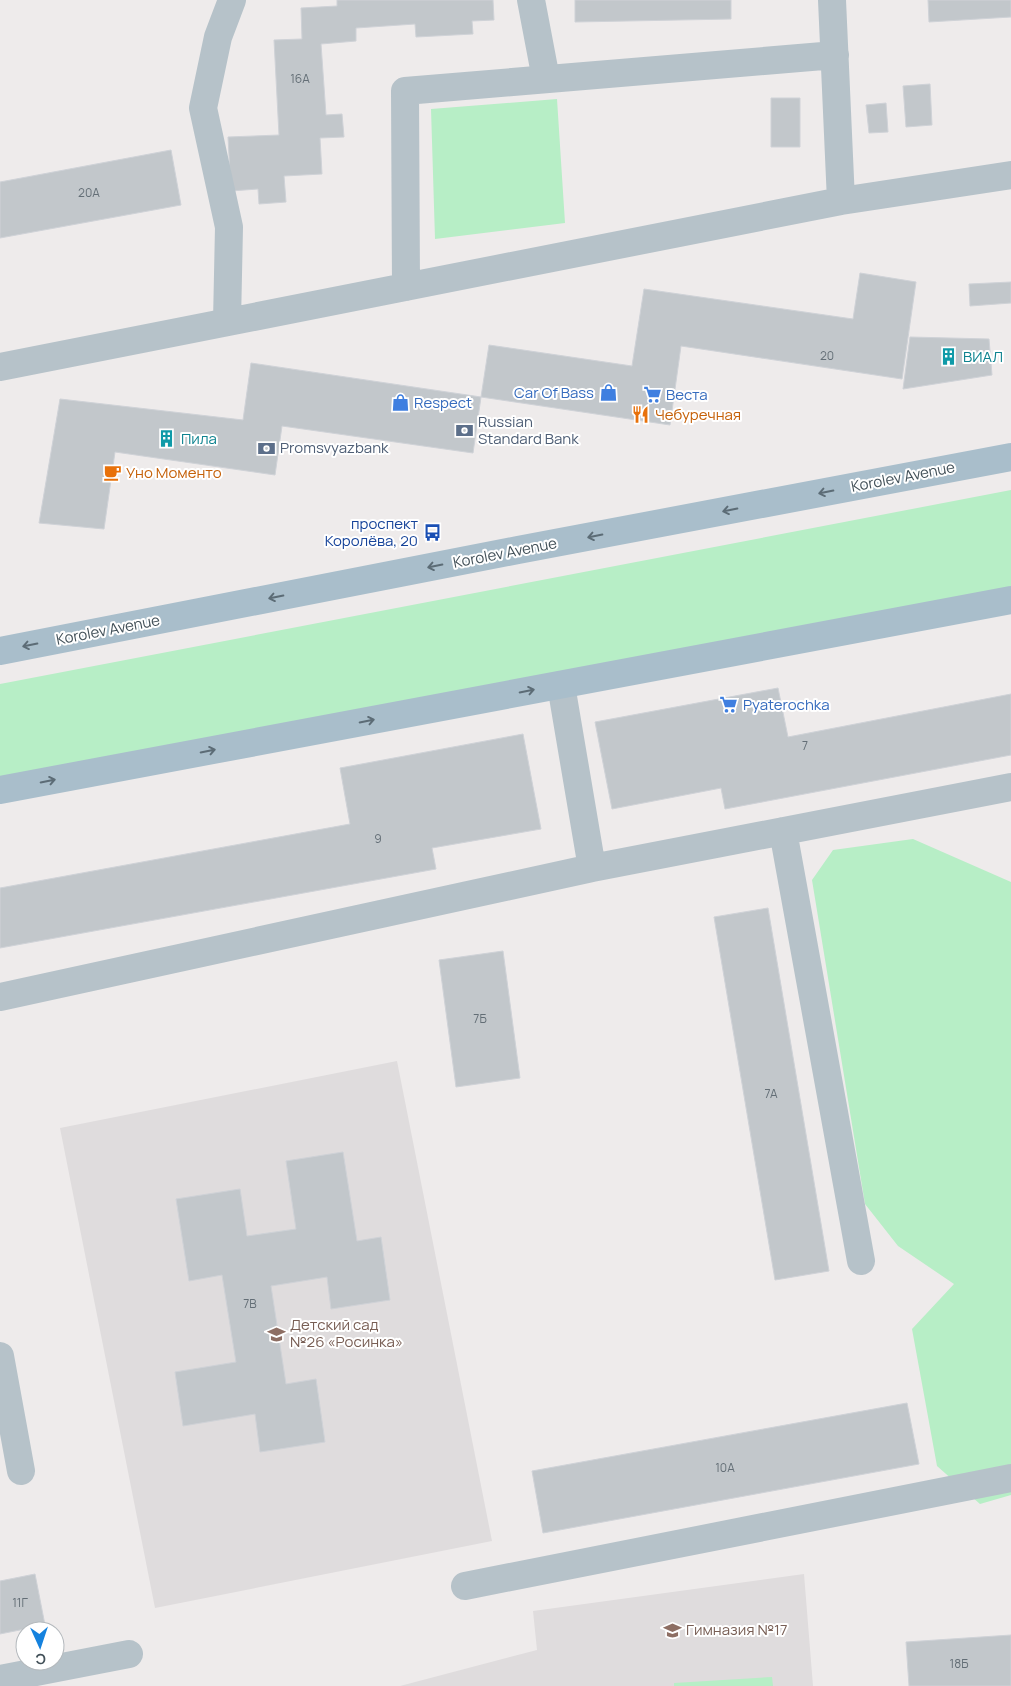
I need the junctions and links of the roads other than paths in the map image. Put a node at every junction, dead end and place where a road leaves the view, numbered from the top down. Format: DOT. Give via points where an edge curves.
graph roads {
  1 [pos="232,0"];
  2 [pos="531,0"];
  3 [pos="832,0"];
  4 [pos="835,55"];
  5 [pos="546,79"];
  6 [pos="1011,175"];
  7 [pos="841,201"];
  8 [pos="406,287"];
  9 [pos="227,322"];
  10 [pos="0,367"];
  11 [pos="1011,457"];
  12 [pos="1011,600"];
  13 [pos="0,651"];
  14 [pos="561,685"];
  15 [pos="1011,787"];
  16 [pos="0,790"];
  17 [pos="783,831"];
  18 [pos="592,868"];
  19 [pos="0,997"];
  20 [pos="860,1261"];
  21 [pos="0,1356"];
  22 [pos="21,1471"];
  23 [pos="1011,1478"];
  24 [pos="465,1586"];
  25 [pos="129,1654"];
  26 [pos="0,1679"];
  1 -- 9 [label="street" via="218,37 203,108 229,226"];
  2 -- 5 [label="street"];
  3 -- 4 [label="street"];
  4 -- 5 [label="street"];
  4 -- 7 [label="street"];
  5 -- 8 [label="street" via="404,91"];
  6 -- 7 [label="street"];
  7 -- 8 [label="street"];
  8 -- 9 [label="street"];
  9 -- 10 [label="street"];
  11 -- 13 [label="main road, Korolev Avenue, one-way"];
  12 -- 14 [label="main road"];
  16 -- 14 [label="main road, one-way"];
  14 -- 18 [label="street"];
  15 -- 17 [label="street"];
  17 -- 18 [label="street"];
  17 -- 20 [label="street"];
  18 -- 19 [label="street"];
  21 -- 22 [label="street"];
  23 -- 24 [label="street"];
  25 -- 26 [label="street"];
}
